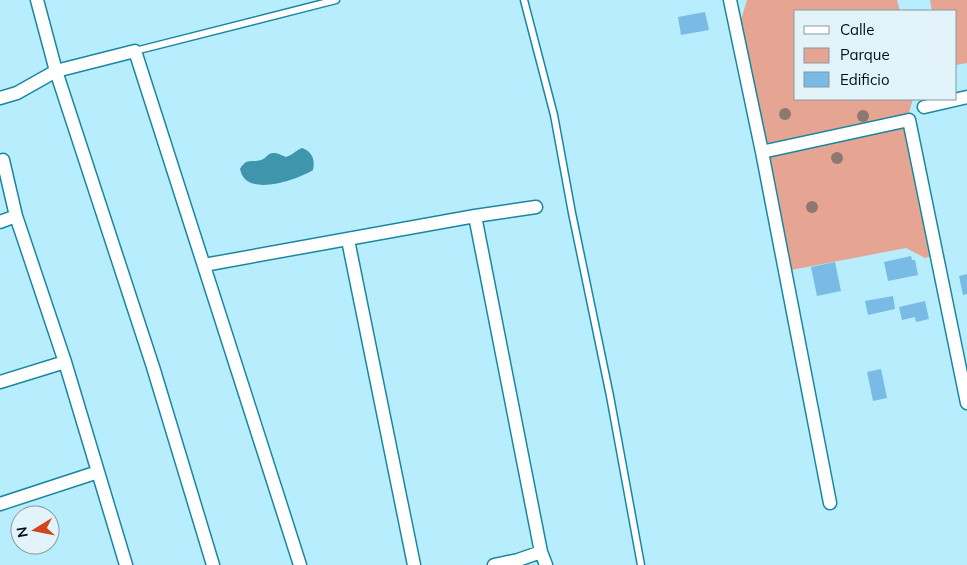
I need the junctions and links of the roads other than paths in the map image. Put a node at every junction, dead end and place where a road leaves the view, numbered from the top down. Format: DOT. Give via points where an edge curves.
graph roads {
  1 [pos="37,0"];
  2 [pos="336,0"];
  3 [pos="524,0"];
  4 [pos="730,0"];
  5 [pos="134,51"];
  6 [pos="56,71"];
  7 [pos="0,98"];
  8 [pos="954,100"];
  9 [pos="924,107"];
  10 [pos="762,152"];
  11 [pos="3,160"];
  12 [pos="536,207"];
  13 [pos="16,216"];
  14 [pos="475,216"];
  15 [pos="0,222"];
  16 [pos="348,240"];
  17 [pos="204,265"];
  18 [pos="65,362"];
  19 [pos="0,382"];
  20 [pos="967,403"];
  21 [pos="98,472"];
  22 [pos="830,503"];
  23 [pos="0,504"];
  24 [pos="541,552"];
  25 [pos="126,565"];
  26 [pos="213,565"];
  27 [pos="300,565"];
  28 [pos="414,565"];
  29 [pos="494,565"];
  30 [pos="546,565"];
  31 [pos="641,565"];
  1 -- 6 [label="street"];
  2 -- 5 [label="lane"];
  3 -- 31 [label="lane" via="554,115"];
  4 -- 10 [label="street"];
  5 -- 6 [label="street"];
  5 -- 17 [label="street"];
  6 -- 7 [label="street" via="17,93"];
  6 -- 26 [label="street" via="153,367"];
  8 -- 9 [label="street"];
  10 -- 20 [label="street" via="909,120"];
  10 -- 22 [label="street"];
  11 -- 13 [label="street"];
  12 -- 14 [label="street"];
  13 -- 15 [label="street"];
  13 -- 18 [label="street"];
  14 -- 16 [label="street"];
  14 -- 24 [label="street"];
  16 -- 17 [label="street"];
  16 -- 28 [label="street"];
  17 -- 27 [label="street"];
  18 -- 19 [label="street"];
  18 -- 21 [label="street"];
  21 -- 23 [label="street"];
  21 -- 25 [label="street"];
  24 -- 29 [label="street"];
  24 -- 30 [label="street"];
}
